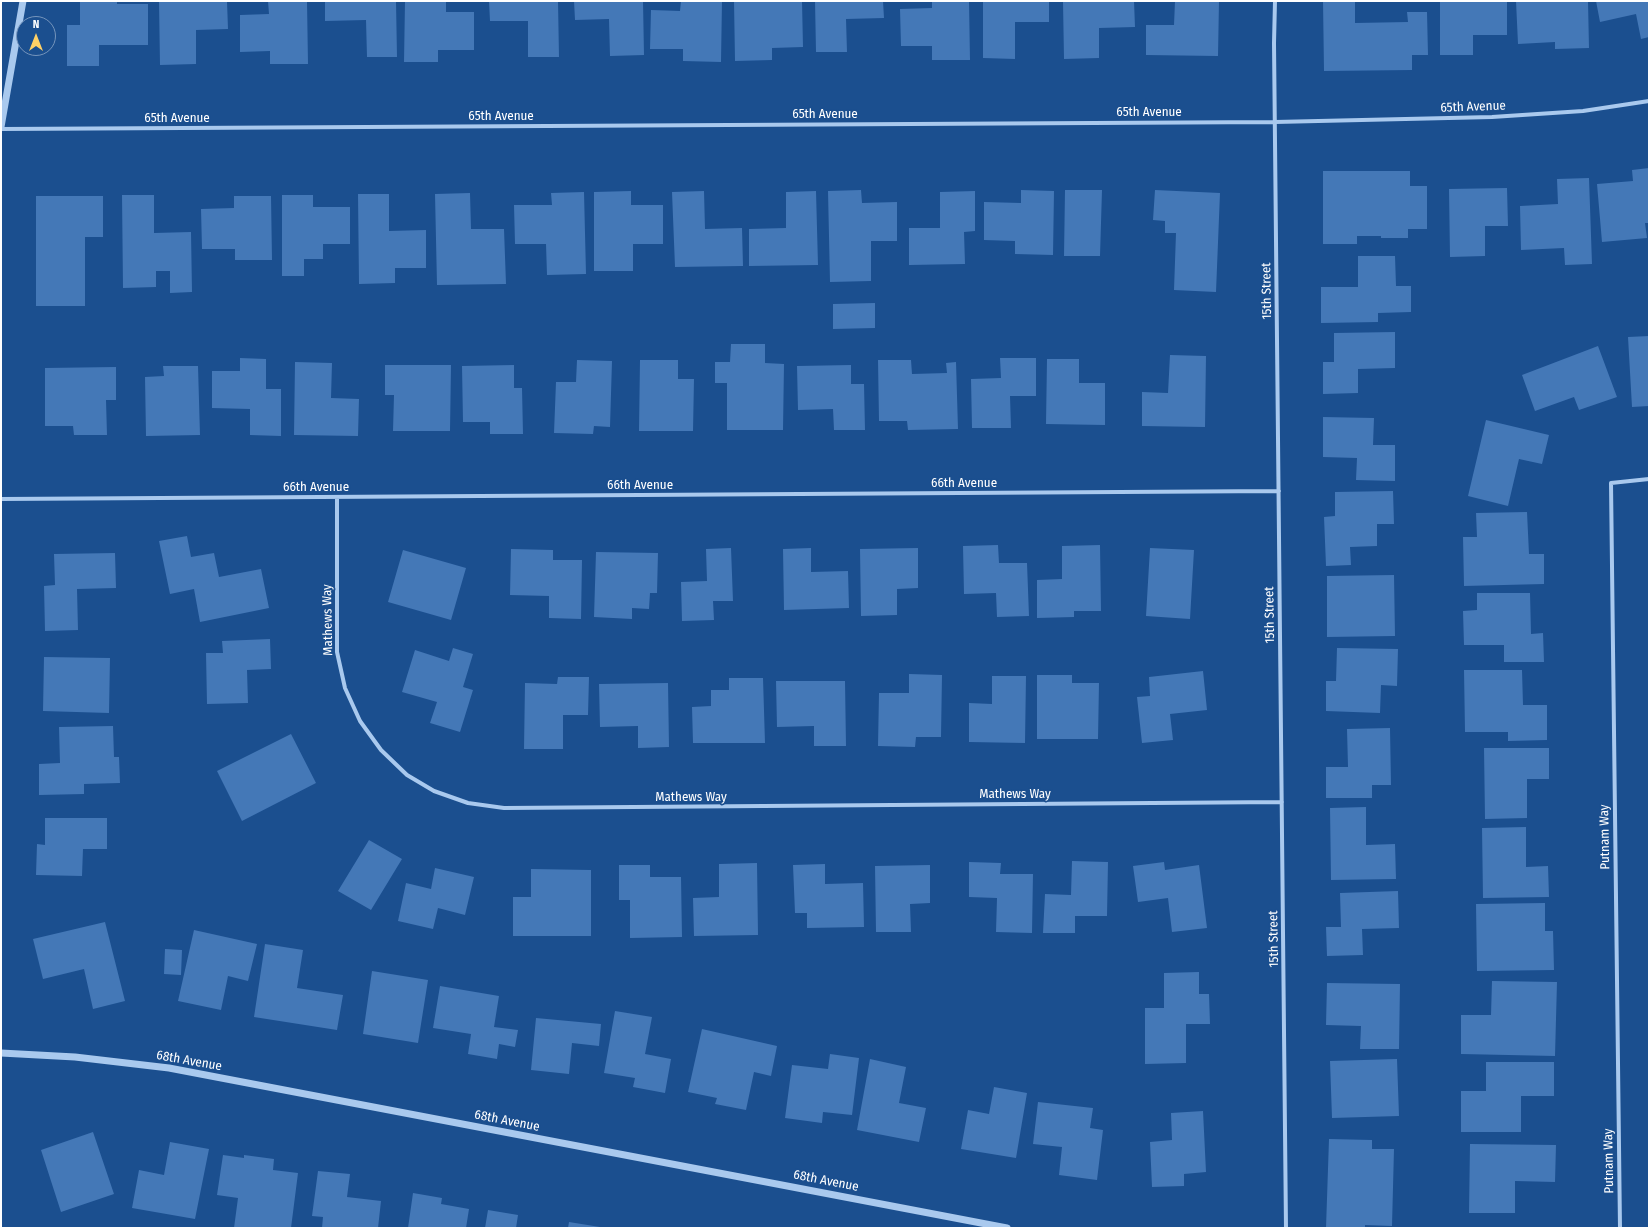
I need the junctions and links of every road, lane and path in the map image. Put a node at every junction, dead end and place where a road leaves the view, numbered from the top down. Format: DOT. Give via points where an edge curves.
graph roads {
  1 [pos="23,1"];
  2 [pos="1275,1"];
  3 [pos="1649,101"];
  4 [pos="1275,122"];
  5 [pos="1,128"];
  6 [pos="1649,479"];
  7 [pos="1279,491"];
  8 [pos="337,497"];
  9 [pos="1,499"];
  10 [pos="1282,802"];
  11 [pos="1,1053"];
  12 [pos="1007,1228"];
  13 [pos="1286,1228"];
  14 [pos="1620,1228"];
  1 -- 5 [label="street"];
  2 -- 4 [label="street, 15th Street"];
  3 -- 4 [label="street, 65th Avenue" via="1583,111 1492,117"];
  4 -- 5 [label="street, 65th Avenue"];
  4 -- 7 [label="street, 15th Street"];
  6 -- 14 [label="street, Putnam Way" via="1611,484"];
  7 -- 8 [label="street, 66th Avenue"];
  7 -- 10 [label="street, 15th Street"];
  8 -- 9 [label="street, 66th Avenue"];
  8 -- 10 [label="street, Mathews Way" via="337,652 345,688 360,721 381,750 427,787 468,803 504,808"];
  10 -- 13 [label="street, 15th Street"];
  11 -- 12 [label="street, 68th Avenue" via="75,1057 169,1068"];
}
